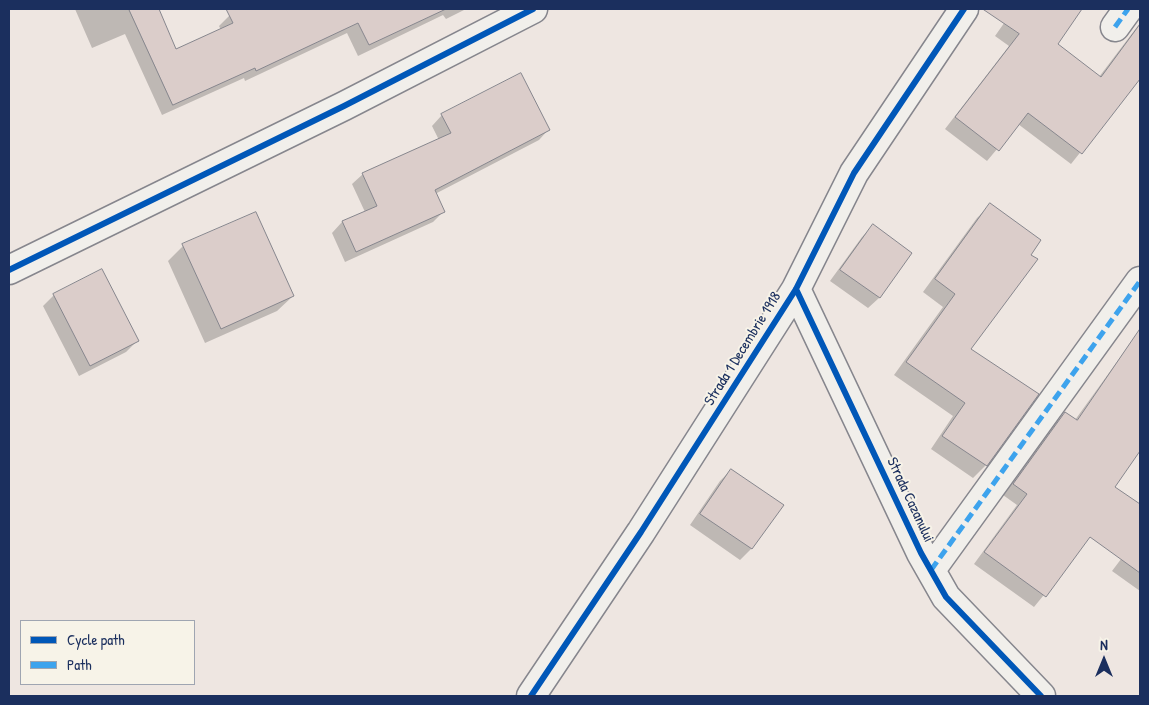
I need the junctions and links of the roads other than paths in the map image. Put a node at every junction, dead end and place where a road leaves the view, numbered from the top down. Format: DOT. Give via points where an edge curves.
graph roads {
  1 [pos="533,9"];
  2 [pos="964,9"];
  3 [pos="9,270"];
  4 [pos="1140,281"];
  5 [pos="796,289"];
  6 [pos="931,570"];
  7 [pos="531,696"];
  8 [pos="1041,696"];
  1 -- 3 [label="street" via="344,106"];
  2 -- 5 [label="street, Strada 1 Decembrie 1918" via="854,173"];
  4 -- 6 [label="street"];
  5 -- 6 [label="street, Strada Cazanului"];
  5 -- 7 [label="street, Strada 1 Decembrie 1918" via="641,532"];
  6 -- 8 [label="street, Strada Cazanului" via="946,597"];
}
